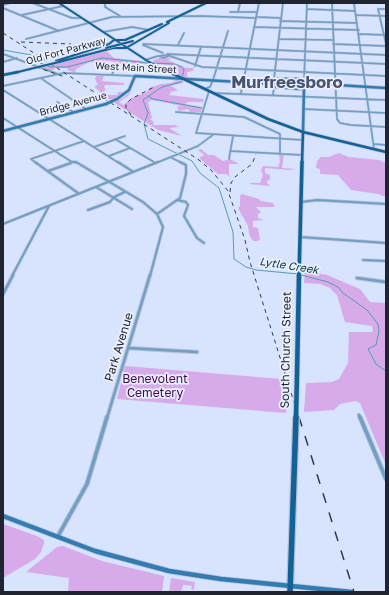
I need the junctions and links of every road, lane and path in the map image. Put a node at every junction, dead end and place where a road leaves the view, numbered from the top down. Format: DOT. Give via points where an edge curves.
graph roads {
  1 [pos="10,3"];
  2 [pos="33,3"];
  3 [pos="59,3"];
  4 [pos="105,3"];
  5 [pos="206,3"];
  6 [pos="240,3"];
  7 [pos="259,3"];
  8 [pos="283,3"];
  9 [pos="307,3"];
  10 [pos="332,3"];
  11 [pos="354,3"];
  12 [pos="3,5"];
  13 [pos="63,6"];
  14 [pos="3,8"];
  15 [pos="47,9"];
  16 [pos="307,9"];
  17 [pos="384,9"];
  18 [pos="332,10"];
  19 [pos="355,11"];
  20 [pos="230,12"];
  21 [pos="238,12"];
  22 [pos="257,12"];
  23 [pos="186,13"];
  24 [pos="21,15"];
  25 [pos="356,15"];
  26 [pos="171,16"];
  27 [pos="181,16"];
  28 [pos="190,16"];
  29 [pos="379,16"];
  30 [pos="386,16"];
  31 [pos="120,17"];
  32 [pos="81,18"];
  33 [pos="175,18"];
  34 [pos="256,18"];
  35 [pos="281,18"];
  36 [pos="280,20"];
  37 [pos="306,21"];
  38 [pos="87,22"];
  39 [pos="332,22"];
  40 [pos="357,23"];
  41 [pos="162,24"];
  42 [pos="254,27"];
  43 [pos="280,28"];
  44 [pos="139,29"];
  45 [pos="307,29"];
  46 [pos="150,30"];
  47 [pos="333,30"];
  48 [pos="359,30"];
  49 [pos="59,31"];
  50 [pos="146,31"];
  51 [pos="228,31"];
  52 [pos="102,32"];
  53 [pos="184,33"];
  54 [pos="360,34"];
  55 [pos="383,34"];
  56 [pos="386,35"];
  57 [pos="279,38"];
  58 [pos="26,39"];
  59 [pos="306,39"];
  60 [pos="114,40"];
  61 [pos="125,40"];
  62 [pos="333,40"];
  63 [pos="132,41"];
  64 [pos="120,44"];
  65 [pos="333,44"];
  66 [pos="178,45"];
  67 [pos="361,45"];
  68 [pos="386,45"];
  69 [pos="201,46"];
  70 [pos="106,47"];
  71 [pos="113,48"];
  72 [pos="126,48"];
  73 [pos="222,48"];
  74 [pos="250,49"];
  75 [pos="277,50"];
  76 [pos="305,51"];
  77 [pos="158,52"];
  78 [pos="334,53"];
  79 [pos="3,54"];
  80 [pos="165,54"];
  81 [pos="362,54"];
  82 [pos="159,55"];
  83 [pos="386,55"];
  84 [pos="168,56"];
  85 [pos="174,56"];
  86 [pos="184,56"];
  87 [pos="198,56"];
  88 [pos="220,57"];
  89 [pos="17,58"];
  90 [pos="161,58"];
  91 [pos="248,58"];
  92 [pos="178,59"];
  93 [pos="276,60"];
  94 [pos="57,61"];
  95 [pos="147,61"];
  96 [pos="305,61"];
  97 [pos="3,62"];
  98 [pos="334,62"];
  99 [pos="116,63"];
  100 [pos="363,63"];
  101 [pos="386,64"];
  102 [pos="195,66"];
  103 [pos="216,68"];
  104 [pos="246,70"];
  105 [pos="275,71"];
  106 [pos="304,72"];
  107 [pos="3,74"];
  108 [pos="58,74"];
  109 [pos="335,74"];
  110 [pos="112,75"];
  111 [pos="365,75"];
  112 [pos="135,76"];
  113 [pos="386,76"];
  114 [pos="181,78"];
  115 [pos="41,79"];
  116 [pos="213,80"];
  117 [pos="243,81"];
  118 [pos="274,82"];
  119 [pos="304,84"];
  120 [pos="336,85"];
  121 [pos="3,86"];
  122 [pos="367,87"];
  123 [pos="386,88"];
  124 [pos="204,89"];
  125 [pos="3,90"];
  126 [pos="211,92"];
  127 [pos="241,93"];
  128 [pos="273,95"];
  129 [pos="304,96"];
  130 [pos="336,98"];
  131 [pos="369,99"];
  132 [pos="386,100"];
  133 [pos="57,102"];
  134 [pos="86,109"];
  135 [pos="304,109"];
  136 [pos="337,111"];
  137 [pos="73,112"];
  138 [pos="176,112"];
  139 [pos="371,112"];
  140 [pos="202,113"];
  141 [pos="386,113"];
  142 [pos="3,118"];
  143 [pos="48,119"];
  144 [pos="372,126"];
  145 [pos="18,127"];
  146 [pos="386,127"];
  147 [pos="3,131"];
  148 [pos="303,132"];
  149 [pos="214,134"];
  150 [pos="125,136"];
  151 [pos="233,136"];
  152 [pos="281,138"];
  153 [pos="115,139"];
  154 [pos="303,140"];
  155 [pos="85,141"];
  156 [pos="374,144"];
  157 [pos="386,144"];
  158 [pos="94,147"];
  159 [pos="130,148"];
  160 [pos="374,149"];
  161 [pos="54,151"];
  162 [pos="230,151"];
  163 [pos="386,152"];
  164 [pos="280,153"];
  165 [pos="302,155"];
  166 [pos="109,156"];
  167 [pos="170,157"];
  168 [pos="229,159"];
  169 [pos="72,162"];
  170 [pos="154,163"];
  171 [pos="47,171"];
  172 [pos="132,172"];
  173 [pos="108,182"];
  174 [pos="96,186"];
  175 [pos="126,192"];
  176 [pos="78,193"];
  177 [pos="114,197"];
  178 [pos="177,200"];
  179 [pos="301,202"];
  180 [pos="386,204"];
  181 [pos="49,205"];
  182 [pos="132,209"];
  183 [pos="88,210"];
  184 [pos="157,214"];
  185 [pos="3,224"];
  186 [pos="300,237"];
  187 [pos="204,243"];
  188 [pos="386,243"];
  189 [pos="363,260"];
  190 [pos="386,261"];
  191 [pos="357,278"];
  192 [pos="386,282"];
  193 [pos="3,294"];
  194 [pos="128,348"];
  195 [pos="197,352"];
  196 [pos="359,415"];
  197 [pos="386,479"];
  198 [pos="3,516"];
  199 [pos="58,536"];
  200 [pos="290,589"];
  201 [pos="351,592"];
  1 -- 12 [label="street"];
  2 -- 15 [label="street"];
  3 -- 13 [label="main road"];
  4 -- 31 [label="street" via="105,6"];
  5 -- 23 [label="main road"];
  6 -- 21 [label="street"];
  7 -- 22 [label="street"];
  8 -- 35 [label="street"];
  9 -- 16 [label="street"];
  10 -- 18 [label="street"];
  11 -- 19 [label="street"];
  13 -- 15 [label="street"];
  13 -- 32 [label="main road"];
  14 -- 24 [label="street"];
  15 -- 24 [label="street"];
  15 -- 32 [label="street" via="72,18"];
  16 -- 18 [label="street"];
  16 -- 37 [label="street"];
  17 -- 29 [label="street" via="378,10"];
  18 -- 19 [label="street"];
  18 -- 39 [label="street"];
  19 -- 25 [label="street"];
  20 -- 21 [label="street"];
  21 -- 22 [label="street"];
  22 -- 34 [label="street"];
  23 -- 27 [label="main road"];
  23 -- 28 [label="main road"];
  24 -- 49 [label="street"];
  25 -- 29 [label="street"];
  25 -- 40 [label="street"];
  26 -- 27 [label="street"];
  26 -- 31 [label="street"];
  26 -- 33 [label="main road"];
  27 -- 28 [label="street"];
  27 -- 33 [label="main road"];
  27 -- 63 [label="main road"];
  28 -- 34 [label="street"];
  29 -- 30 [label="street"];
  29 -- 55 [label="street"];
  31 -- 38 [label="street"];
  32 -- 38 [label="main road"];
  33 -- 41 [label="main road"];
  34 -- 35 [label="street"];
  34 -- 42 [label="street"];
  35 -- 36 [label="street"];
  36 -- 37 [label="street"];
  36 -- 43 [label="street"];
  37 -- 39 [label="street"];
  37 -- 45 [label="street"];
  38 -- 49 [label="street"];
  38 -- 52 [label="main road"];
  39 -- 40 [label="street"];
  39 -- 47 [label="street"];
  40 -- 48 [label="street"];
  41 -- 46 [label="main road"];
  41 -- 63 [label="main road"];
  42 -- 43 [label="street"];
  42 -- 74 [label="street"];
  43 -- 45 [label="street"];
  43 -- 57 [label="street"];
  44 -- 46 [label="street"];
  44 -- 50 [label="street"];
  44 -- 52 [label="street"];
  45 -- 47 [label="street"];
  45 -- 59 [label="street"];
  46 -- 50 [label="main road"];
  47 -- 48 [label="street"];
  47 -- 62 [label="street"];
  48 -- 54 [label="street"];
  49 -- 58 [label="street"];
  50 -- 61 [label="main road"];
  51 -- 73 [label="street"];
  52 -- 60 [label="main road"];
  53 -- 66 [label="street"];
  54 -- 55 [label="street"];
  54 -- 67 [label="street"];
  55 -- 56 [label="street"];
  55 -- 68 [label="street"];
  57 -- 59 [label="street"];
  57 -- 75 [label="street"];
  59 -- 62 [label="street"];
  59 -- 76 [label="street"];
  60 -- 61 [label="main road"];
  60 -- 64 [label="main road"];
  60 -- 70 [label="main road"];
  61 -- 64 [label="main road"];
  62 -- 65 [label="street"];
  63 -- 64 [label="main road"];
  63 -- 70 [label="main road, Old Fort Parkway, bridge"];
  63 -- 72 [label="main road"];
  64 -- 70 [label="main road"];
  64 -- 71 [label="main road"];
  64 -- 72 [label="main road"];
  65 -- 67 [label="street"];
  65 -- 78 [label="street"];
  66 -- 69 [label="street"];
  66 -- 77 [label="street" via="143,44"];
  67 -- 68 [label="street"];
  67 -- 81 [label="street"];
  69 -- 73 [label="street"];
  69 -- 87 [label="street"];
  70 -- 94 [label="main road, Old Fort Parkway"];
  71 -- 72 [label="main road"];
  71 -- 94 [label="main road"];
  72 -- 95 [label="main road"];
  73 -- 74 [label="street"];
  73 -- 88 [label="street"];
  74 -- 75 [label="street"];
  74 -- 91 [label="street"];
  75 -- 76 [label="street"];
  75 -- 93 [label="street"];
  76 -- 78 [label="street"];
  76 -- 96 [label="street"];
  77 -- 80 [label="street"];
  77 -- 82 [label="street"];
  78 -- 81 [label="street"];
  78 -- 98 [label="street"];
  79 -- 89 [label="street"];
  80 -- 82 [label="street"];
  80 -- 84 [label="street"];
  80 -- 86 [label="street"];
  81 -- 83 [label="street"];
  81 -- 100 [label="street"];
  82 -- 90 [label="street"];
  82 -- 95 [label="street"];
  84 -- 85 [label="street"];
  84 -- 90 [label="street"];
  84 -- 92 [label="street"];
  85 -- 86 [label="street"];
  85 -- 92 [label="street"];
  86 -- 87 [label="street"];
  87 -- 88 [label="street"];
  87 -- 102 [label="street"];
  88 -- 91 [label="street"];
  88 -- 103 [label="street"];
  89 -- 97 [label="street"];
  89 -- 108 [label="street"];
  90 -- 95 [label="street"];
  91 -- 93 [label="street"];
  91 -- 104 [label="street"];
  92 -- 102 [label="street"];
  93 -- 96 [label="street"];
  93 -- 105 [label="street"];
  94 -- 107 [label="main road, Old Fort Parkway, bridge"];
  95 -- 114 [label="main road"];
  96 -- 98 [label="street"];
  96 -- 106 [label="street"];
  98 -- 100 [label="street"];
  98 -- 109 [label="street"];
  99 -- 110 [label="street"];
  100 -- 101 [label="street"];
  100 -- 111 [label="street"];
  102 -- 103 [label="street"];
  103 -- 104 [label="street"];
  103 -- 116 [label="street"];
  104 -- 105 [label="street"];
  104 -- 117 [label="street"];
  105 -- 106 [label="street"];
  105 -- 118 [label="street"];
  106 -- 109 [label="street"];
  106 -- 119 [label="street"];
  108 -- 110 [label="street, West Main Street"];
  108 -- 115 [label="street, West Main Street"];
  109 -- 111 [label="street"];
  109 -- 120 [label="street"];
  110 -- 112 [label="street, West Main Street"];
  111 -- 113 [label="street"];
  111 -- 122 [label="street"];
  112 -- 114 [label="street, West Main Street"];
  112 -- 134 [label="street, Bridge Avenue, bridge" via="126,93 106,104"];
  114 -- 116 [label="street, West Main Street"];
  114 -- 124 [label="main road"];
  115 -- 121 [label="street, West Main Street"];
  115 -- 134 [label="street"];
  116 -- 117 [label="street, West Main Street"];
  116 -- 124 [label="street" via="210,87"];
  117 -- 118 [label="street, West Main Street"];
  117 -- 127 [label="street"];
  118 -- 119 [label="street"];
  118 -- 119 [label="street" via="300,89"];
  118 -- 128 [label="street"];
  119 -- 120 [label="street"];
  119 -- 129 [label="street, South Church Street"];
  120 -- 122 [label="street"];
  120 -- 130 [label="street"];
  122 -- 123 [label="street"];
  122 -- 131 [label="street"];
  124 -- 126 [label="main road"];
  125 -- 143 [label="street"];
  126 -- 127 [label="street"];
  126 -- 140 [label="street"];
  126 -- 148 [label="main road" via="268,120"];
  127 -- 128 [label="street"];
  128 -- 129 [label="street"];
  129 -- 130 [label="street"];
  129 -- 135 [label="street, South Church Street"];
  130 -- 131 [label="street"];
  130 -- 136 [label="street"];
  131 -- 132 [label="street"];
  131 -- 139 [label="street"];
  133 -- 137 [label="street"];
  134 -- 137 [label="street, Bridge Avenue"];
  135 -- 136 [label="street"];
  135 -- 148 [label="street, South Church Street"];
  136 -- 139 [label="street"];
  136 -- 144 [label="street" via="337,119 343,124"];
  137 -- 143 [label="street, Bridge Avenue"];
  138 -- 140 [label="street"];
  139 -- 141 [label="street"];
  139 -- 144 [label="street"];
  140 -- 149 [label="street" via="196,133"];
  140 -- 152 [label="street" via="241,116 277,132"];
  142 -- 145 [label="street"];
  143 -- 145 [label="street, Bridge Avenue"];
  143 -- 155 [label="street"];
  144 -- 146 [label="street"];
  144 -- 156 [label="street"];
  145 -- 147 [label="street, Bridge Avenue"];
  145 -- 161 [label="street"];
  148 -- 154 [label="main road, South Church Street"];
  148 -- 160 [label="main road"];
  149 -- 151 [label="street"];
  149 -- 167 [label="street" via="198,146"];
  150 -- 153 [label="street"];
  151 -- 152 [label="street"];
  151 -- 162 [label="street"];
  152 -- 154 [label="street"];
  152 -- 164 [label="street"];
  153 -- 158 [label="street"];
  153 -- 159 [label="street"];
  154 -- 165 [label="main road, South Church Street"];
  155 -- 158 [label="street"];
  155 -- 161 [label="street"];
  156 -- 157 [label="street"];
  156 -- 160 [label="street"];
  158 -- 166 [label="street"];
  159 -- 166 [label="street"];
  159 -- 170 [label="street"];
  160 -- 163 [label="main road"];
  161 -- 169 [label="street"];
  161 -- 171 [label="street" via="32,158"];
  162 -- 164 [label="street"];
  162 -- 168 [label="street"];
  164 -- 165 [label="street"];
  165 -- 179 [label="main road, South Church Street"];
  166 -- 172 [label="street"];
  167 -- 170 [label="street"];
  167 -- 178 [label="street" via="186,164 187,167"];
  169 -- 171 [label="street"];
  169 -- 173 [label="street"];
  170 -- 172 [label="street"];
  171 -- 176 [label="street"];
  172 -- 173 [label="street"];
  173 -- 174 [label="street"];
  173 -- 175 [label="street"];
  174 -- 176 [label="street"];
  174 -- 177 [label="street"];
  175 -- 177 [label="street"];
  175 -- 184 [label="street"];
  176 -- 181 [label="street"];
  177 -- 182 [label="street"];
  177 -- 183 [label="street" via="110,202"];
  178 -- 184 [label="street"];
  178 -- 187 [label="street" via="186,202 188,206 184,216 197,238"];
  179 -- 180 [label="street" via="317,200"];
  179 -- 186 [label="main road, South Church Street"];
  181 -- 185 [label="street"];
  181 -- 193 [label="street"];
  184 -- 194 [label="street, Park Avenue" via="163,228 160,246"];
  186 -- 188 [label="street"];
  186 -- 200 [label="main road, South Church Street, bridge"];
  189 -- 190 [label="street"];
  191 -- 192 [label="street"];
  194 -- 195 [label="street"];
  194 -- 199 [label="street, Park Avenue" via="86,484"];
  196 -- 197 [label="street"];
  198 -- 199 [label="street"];
  199 -- 200 [label="street" via="128,561 220,579"];
  200 -- 201 [label="street"];
}
